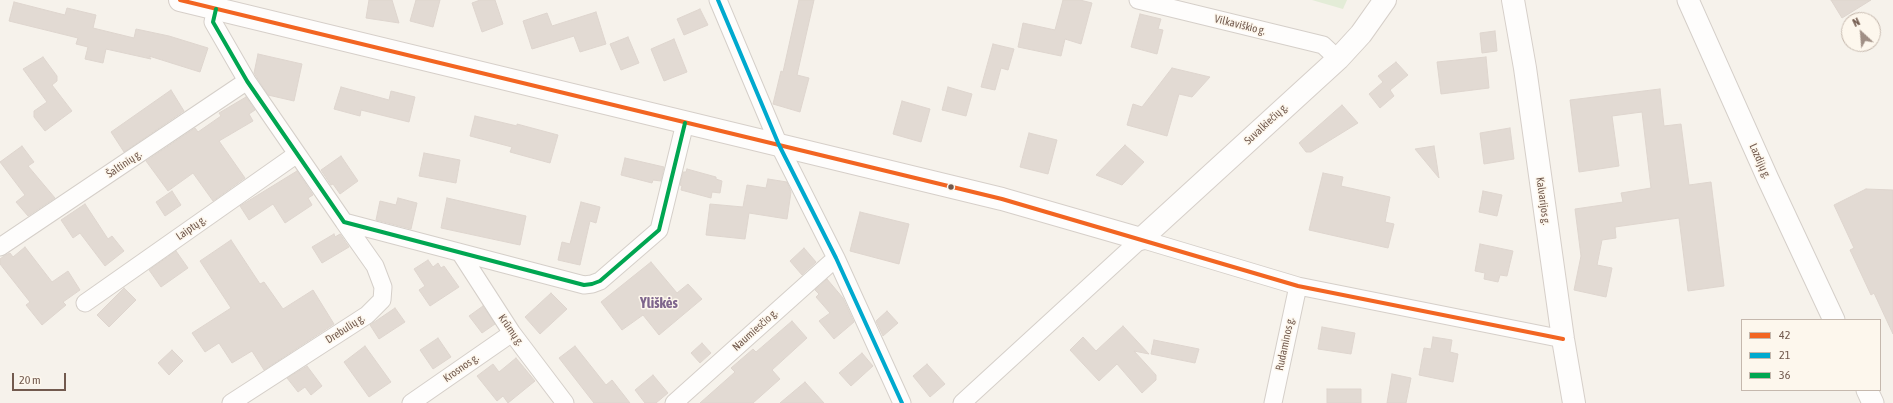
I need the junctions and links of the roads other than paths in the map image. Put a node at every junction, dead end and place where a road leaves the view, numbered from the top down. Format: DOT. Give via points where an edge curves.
graph roads {
  1 [pos="180,0"];
  2 [pos="718,0"];
  3 [pos="1138,0"];
  4 [pos="1385,0"];
  5 [pos="1513,0"];
  6 [pos="1688,0"];
  7 [pos="216,9"];
  8 [pos="1338,59"];
  9 [pos="248,81"];
  10 [pos="685,123"];
  11 [pos="779,146"];
  12 [pos="297,154"];
  13 [pos="344,222"];
  14 [pos="1141,239"];
  15 [pos="0,247"];
  16 [pos="461,254"];
  17 [pos="836,258"];
  18 [pos="1298,286"];
  19 [pos="85,303"];
  20 [pos="1834,319"];
  21 [pos="512,333"];
  22 [pos="1563,339"];
  23 [pos="1867,391"];
  24 [pos="231,403"];
  25 [pos="411,403"];
  26 [pos="566,403"];
  27 [pos="674,403"];
  28 [pos="902,403"];
  29 [pos="962,403"];
  30 [pos="1273,403"];
  31 [pos="1574,403"];
  32 [pos="1873,403"];
  1 -- 7 [label="main road"];
  2 -- 11 [label="street"];
  3 -- 8 [label="street, Vilkaviškio g." via="1323,45"];
  4 -- 8 [label="main road, Suvalkiečių g." via="1361,34"];
  5 -- 22 [label="main road, Kalvarijos g."];
  6 -- 20 [label="street, Lazdijų g."];
  7 -- 9 [label="street" via="213,22"];
  7 -- 10 [label="main road"];
  8 -- 14 [label="main road, Suvalkiečių g."];
  9 -- 12 [label="street"];
  9 -- 15 [label="street, Šaltinių g."];
  10 -- 11 [label="main road"];
  10 -- 16 [label="street" via="659,230 600,281 584,285"];
  11 -- 14 [label="main road" via="1002,199"];
  11 -- 17 [label="street"];
  12 -- 13 [label="street"];
  12 -- 19 [label="street, Laiptų g."];
  13 -- 16 [label="street"];
  13 -- 24 [label="street, Drebulių g." via="375,266 382,287 382,300 367,315"];
  14 -- 18 [label="street"];
  14 -- 29 [label="street, Suvalkiečių g."];
  16 -- 21 [label="street, Krūmų g."];
  17 -- 27 [label="street, Naumiesčio g."];
  17 -- 28 [label="street"];
  18 -- 22 [label="street"];
  18 -- 30 [label="street, Rudaminos g."];
  21 -- 25 [label="street, Krosnos g."];
  21 -- 26 [label="street, Krūmų g."];
  22 -- 31 [label="main road, Kalvarijos g."];
  23 -- 32 [label="street"];
}
